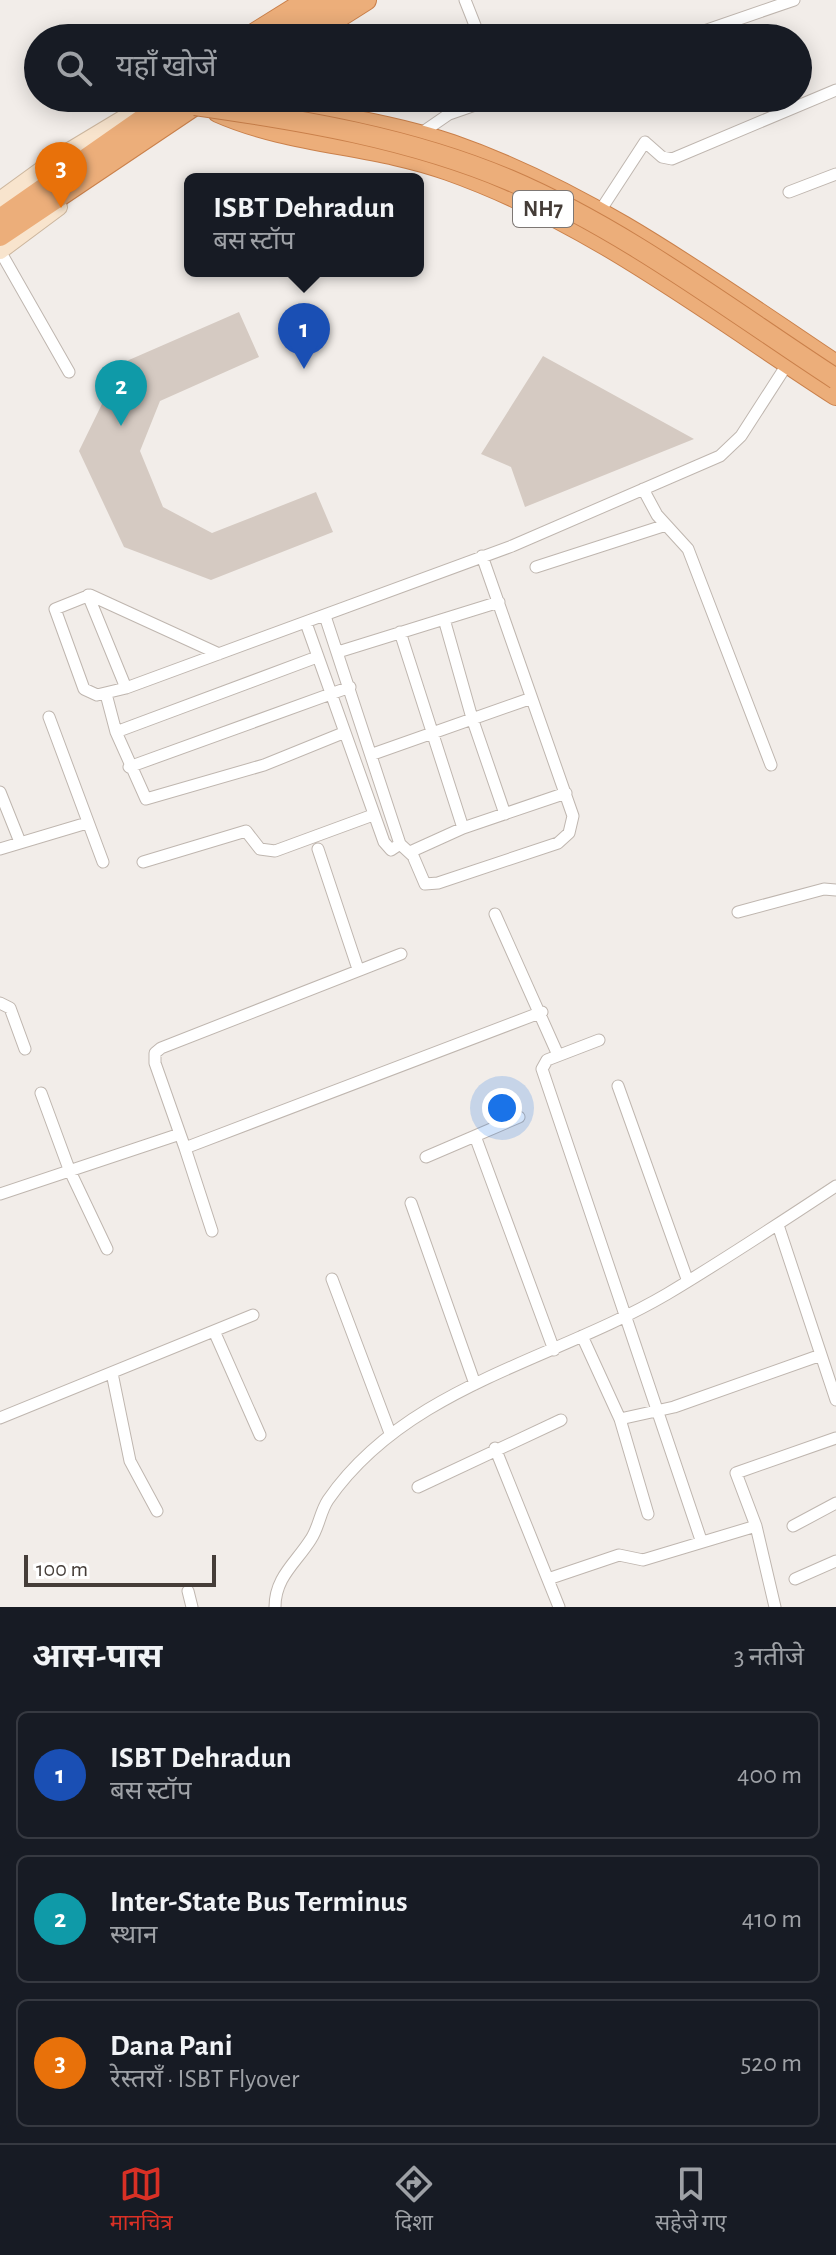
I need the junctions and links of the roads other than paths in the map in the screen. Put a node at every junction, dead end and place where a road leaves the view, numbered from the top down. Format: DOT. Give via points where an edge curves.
graph roads {
  1 [pos="308,0"];
  2 [pos="337,0"];
  3 [pos="366,0"];
  4 [pos="384,0"];
  5 [pos="465,0"];
  6 [pos="794,0"];
  7 [pos="269,24"];
  8 [pos="298,24"];
  9 [pos="328,24"];
  10 [pos="346,24"];
  11 [pos="474,24"];
  12 [pos="725,24"];
  13 [pos="836,90"];
  14 [pos="812,100"];
  15 [pos="134,112"];
  16 [pos="153,112"];
  17 [pos="192,112"];
  18 [pos="193,112"];
  19 [pos="226,112"];
  20 [pos="251,112"];
  21 [pos="307,112"];
  22 [pos="455,112"];
  23 [pos="784,112"];
  24 [pos="420,135"];
  25 [pos="836,174"];
  26 [pos="789,192"];
  27 [pos="0,200"];
  28 [pos="600,211"];
  29 [pos="0,219"];
  30 [pos="0,236"];
  31 [pos="0,251"];
  32 [pos="788,363"];
  33 [pos="836,365"];
  34 [pos="69,372"];
  35 [pos="836,379"];
  36 [pos="836,395"];
  37 [pos="643,489"];
  38 [pos="666,525"];
  39 [pos="482,556"];
  40 [pos="536,567"];
  41 [pos="88,595"];
  42 [pos="499,602"];
  43 [pos="325,616"];
  44 [pos="444,619"];
  45 [pos="306,623"];
  46 [pos="400,632"];
  47 [pos="338,652"];
  48 [pos="219,654"];
  49 [pos="317,657"];
  50 [pos="350,687"];
  51 [pos="126,688"];
  52 [pos="106,694"];
  53 [pos="329,694"];
  54 [pos="529,699"];
  55 [pos="49,717"];
  56 [pos="472,718"];
  57 [pos="116,732"];
  58 [pos="432,732"];
  59 [pos="343,733"];
  60 [pos="374,760"];
  61 [pos="771,765"];
  62 [pos="129,767"];
  63 [pos="357,773"];
  64 [pos="0,792"];
  65 [pos="566,793"];
  66 [pos="505,814"];
  67 [pos="373,815"];
  68 [pos="87,823"];
  69 [pos="463,828"];
  70 [pos="20,842"];
  71 [pos="405,848"];
  72 [pos="0,849"];
  73 [pos="318,849"];
  74 [pos="103,862"];
  75 [pos="143,862"];
  76 [pos="836,890"];
  77 [pos="738,912"];
  78 [pos="495,914"];
  79 [pos="401,954"];
  80 [pos="358,969"];
  81 [pos="0,1003"];
  82 [pos="542,1012"];
  83 [pos="599,1040"];
  84 [pos="25,1049"];
  85 [pos="558,1055"];
  86 [pos="618,1086"];
  87 [pos="41,1093"];
  88 [pos="519,1117"];
  89 [pos="180,1134"];
  90 [pos="475,1136"];
  91 [pos="185,1148"];
  92 [pos="426,1157"];
  93 [pos="69,1169"];
  94 [pos="836,1186"];
  95 [pos="0,1194"];
  96 [pos="411,1203"];
  97 [pos="778,1225"];
  98 [pos="212,1231"];
  99 [pos="107,1249"];
  100 [pos="332,1279"];
  101 [pos="687,1279"];
  102 [pos="627,1313"];
  103 [pos="253,1315"];
  104 [pos="214,1331"];
  105 [pos="582,1336"];
  106 [pos="554,1350"];
  107 [pos="821,1355"];
  108 [pos="112,1373"];
  109 [pos="475,1384"];
  110 [pos="836,1400"];
  111 [pos="660,1410"];
  112 [pos="0,1418"];
  113 [pos="620,1419"];
  114 [pos="561,1420"];
  115 [pos="390,1433"];
  116 [pos="260,1435"];
  117 [pos="836,1438"];
  118 [pos="495,1448"];
  119 [pos="418,1487"];
  120 [pos="836,1503"];
  121 [pos="157,1511"];
  122 [pos="648,1514"];
  123 [pos="756,1526"];
  124 [pos="793,1526"];
  125 [pos="701,1540"];
  126 [pos="836,1561"];
  127 [pos="548,1579"];
  128 [pos="795,1579"];
  129 [pos="188,1591"];
  130 [pos="192,1607"];
  131 [pos="275,1607"];
  132 [pos="559,1607"];
  133 [pos="775,1607"];
  1 -- 7 [label="highway"];
  2 -- 8 [label="highway"];
  3 -- 9 [label="highway"];
  4 -- 10 [label="highway"];
  5 -- 11 [label="street"];
  6 -- 12 [label="street"];
  13 -- 14 [label="street"];
  15 -- 27 [label="main road"];
  16 -- 29 [label="highway"];
  17 -- 30 [label="highway"];
  18 -- 31 [label="main road"];
  19 -- 32 [label="highway, NH7" via="263,129 391,152 556,214"];
  20 -- 35 [label="highway, bridge" via="375,137 510,180 589,219"];
  21 -- 24 [label="highway, NH7"];
  22 -- 24 [label="street"];
  23 -- 28 [label="street" via="672,159 643,143"];
  24 -- 28 [label="highway, NH7" via="510,167"];
  25 -- 26 [label="street"];
  28 -- 33 [label="highway, NH7"];
  31 -- 34 [label="street"];
  32 -- 36 [label="highway, NH7"];
  32 -- 37 [label="street" via="728,451"];
  37 -- 38 [label="street"];
  37 -- 39 [label="street"];
  38 -- 40 [label="street"];
  38 -- 61 [label="street" via="688,549"];
  39 -- 42 [label="street"];
  39 -- 43 [label="street"];
  41 -- 48 [label="street"];
  41 -- 51 [label="street"];
  41 -- 52 [label="street" via="58,606 55,613 84,689"];
  42 -- 44 [label="street"];
  42 -- 54 [label="street"];
  43 -- 45 [label="street"];
  43 -- 47 [label="street"];
  44 -- 46 [label="street"];
  44 -- 56 [label="street"];
  45 -- 48 [label="street"];
  45 -- 49 [label="street"];
  46 -- 47 [label="street"];
  46 -- 58 [label="street"];
  47 -- 50 [label="street"];
  48 -- 51 [label="street"];
  49 -- 53 [label="street"];
  49 -- 57 [label="street"];
  50 -- 53 [label="street"];
  50 -- 60 [label="street"];
  51 -- 52 [label="street"];
  52 -- 57 [label="street"];
  53 -- 59 [label="street"];
  53 -- 62 [label="street"];
  54 -- 56 [label="street"];
  54 -- 65 [label="street"];
  55 -- 68 [label="street"];
  56 -- 58 [label="street"];
  56 -- 66 [label="street"];
  57 -- 62 [label="street"];
  58 -- 60 [label="street"];
  58 -- 69 [label="street"];
  59 -- 62 [label="street" via="264,765 151,800 142,796"];
  59 -- 63 [label="street"];
  60 -- 63 [label="street"];
  60 -- 71 [label="street"];
  63 -- 67 [label="street"];
  64 -- 70 [label="street"];
  65 -- 66 [label="street"];
  65 -- 71 [label="street" via="573,821 558,843 429,886"];
  66 -- 69 [label="street"];
  67 -- 71 [label="street" via="389,849"];
  67 -- 75 [label="street" via="275,851 260,849 246,831"];
  68 -- 70 [label="street"];
  68 -- 74 [label="street"];
  69 -- 71 [label="street"];
  70 -- 72 [label="street"];
  73 -- 80 [label="street"];
  76 -- 77 [label="street"];
  78 -- 82 [label="street"];
  79 -- 80 [label="street"];
  80 -- 89 [label="street" via="158,1050 155,1063"];
  81 -- 84 [label="street" via="10,1008"];
  82 -- 85 [label="street"];
  82 -- 91 [label="street"];
  83 -- 85 [label="street"];
  85 -- 102 [label="street" via="542,1069"];
  86 -- 101 [label="street"];
  87 -- 93 [label="street"];
  88 -- 90 [label="street"];
  89 -- 91 [label="street"];
  89 -- 93 [label="street"];
  90 -- 92 [label="street"];
  90 -- 106 [label="street"];
  91 -- 98 [label="street"];
  93 -- 95 [label="street"];
  93 -- 99 [label="street"];
  94 -- 97 [label="street"];
  96 -- 109 [label="street"];
  97 -- 101 [label="street"];
  97 -- 107 [label="street"];
  100 -- 115 [label="street"];
  101 -- 102 [label="street"];
  102 -- 105 [label="street"];
  102 -- 111 [label="street"];
  103 -- 104 [label="street"];
  104 -- 108 [label="street"];
  104 -- 116 [label="street"];
  105 -- 106 [label="street"];
  105 -- 113 [label="street"];
  106 -- 109 [label="street"];
  107 -- 110 [label="street"];
  107 -- 111 [label="street"];
  108 -- 112 [label="street"];
  108 -- 121 [label="street" via="130,1461"];
  109 -- 115 [label="street"];
  111 -- 113 [label="street"];
  111 -- 125 [label="street"];
  113 -- 122 [label="street"];
  114 -- 118 [label="street"];
  115 -- 131 [label="street" via="327,1501 313,1536 283,1574"];
  117 -- 123 [label="street" via="738,1471 737,1482"];
  118 -- 119 [label="street"];
  118 -- 127 [label="street"];
  120 -- 124 [label="street"];
  123 -- 125 [label="street"];
  123 -- 133 [label="street"];
  125 -- 127 [label="street" via="643,1560 619,1555"];
  126 -- 128 [label="street"];
  127 -- 132 [label="street"];
  129 -- 130 [label="street"];
}
